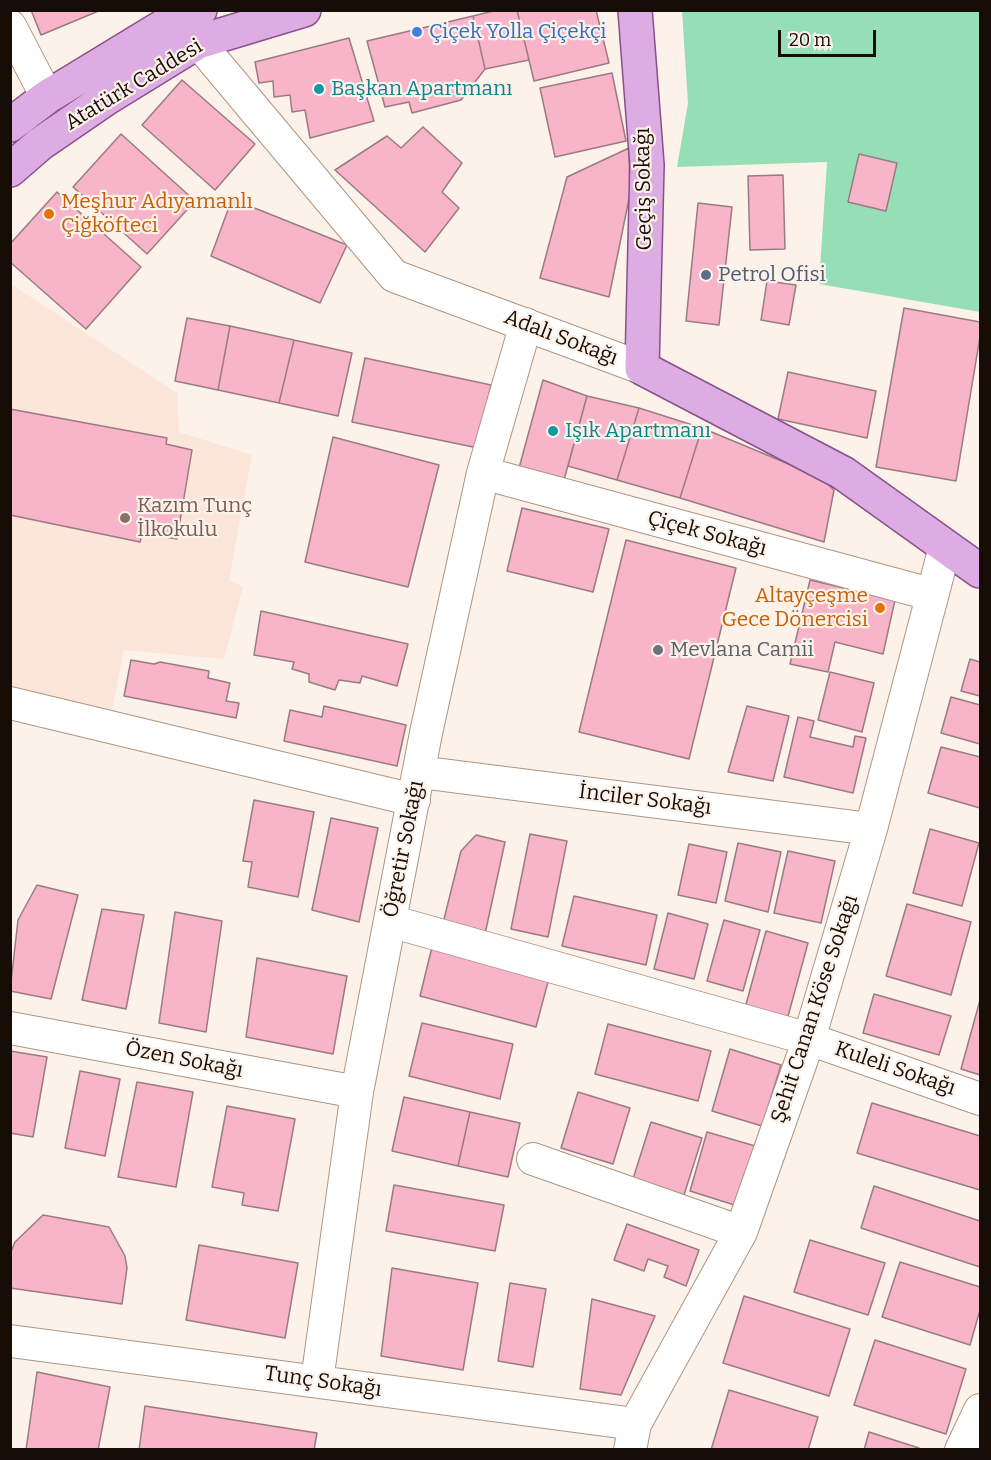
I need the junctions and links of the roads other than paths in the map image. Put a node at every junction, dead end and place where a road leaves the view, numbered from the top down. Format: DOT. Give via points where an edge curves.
graph roads {
  1 [pos="304,10"];
  2 [pos="635,10"];
  3 [pos="189,20"];
  4 [pos="10,26"];
  5 [pos="47,97"];
  6 [pos="10,125"];
  7 [pos="10,170"];
  8 [pos="526,324"];
  9 [pos="642,368"];
  10 [pos="483,473"];
  11 [pos="945,547"];
  12 [pos="981,571"];
  13 [pos="930,594"];
  14 [pos="10,704"];
  15 [pos="417,786"];
  16 [pos="871,829"];
  17 [pos="390,921"];
  18 [pos="10,1028"];
  19 [pos="809,1039"];
  20 [pos="357,1092"];
  21 [pos="981,1099"];
  22 [pos="532,1159"];
  23 [pos="741,1232"];
  24 [pos="10,1341"];
  25 [pos="317,1381"];
  26 [pos="981,1410"];
  27 [pos="633,1437"];
  28 [pos="961,1449"];
  1 -- 3 [label="main road, Atatürk Caddesi"];
  2 -- 9 [label="main road, Geçiş Sokağı" via="647,165"];
  3 -- 5 [label="main road, Atatürk Caddesi"];
  3 -- 7 [label="main road, Atatürk Caddesi" via="88,111"];
  3 -- 8 [label="street, Adalı Sokağı" via="394,276"];
  4 -- 5 [label="street"];
  5 -- 6 [label="main road, Atatürk Caddesi"];
  8 -- 9 [label="street, Adalı Sokağı"];
  8 -- 10 [label="street, Öğretir Sokağı"];
  9 -- 11 [label="main road, Adalı Sokağı" via="843,473"];
  10 -- 13 [label="street, Çiçek Sokağı"];
  10 -- 15 [label="street, Öğretir Sokağı"];
  11 -- 12 [label="main road, Adalı Sokağı"];
  11 -- 13 [label="street, Şehit Canan Köse Sokağı"];
  13 -- 16 [label="street, Şehit Canan Köse Sokağı"];
  14 -- 15 [label="street, İnciler Sokağı"];
  15 -- 16 [label="street, İnciler Sokağı"];
  15 -- 17 [label="street, Öğretir Sokağı"];
  16 -- 19 [label="street, Şehit Canan Köse Sokağı"];
  17 -- 19 [label="street, Kuleli Sokağı"];
  17 -- 20 [label="street, Öğretir Sokağı"];
  18 -- 20 [label="street, Özen Sokağı"];
  19 -- 21 [label="street, Kuleli Sokağı"];
  19 -- 23 [label="street, Şehit Canan Köse Sokağı"];
  20 -- 25 [label="street, Öğretir Sokağı"];
  22 -- 23 [label="street"];
  23 -- 27 [label="street, Şehit Canan Köse Sokağı"];
  24 -- 25 [label="street, Tunç Sokağı"];
  25 -- 27 [label="street, Tunç Sokağı"];
  26 -- 28 [label="street"];
}
